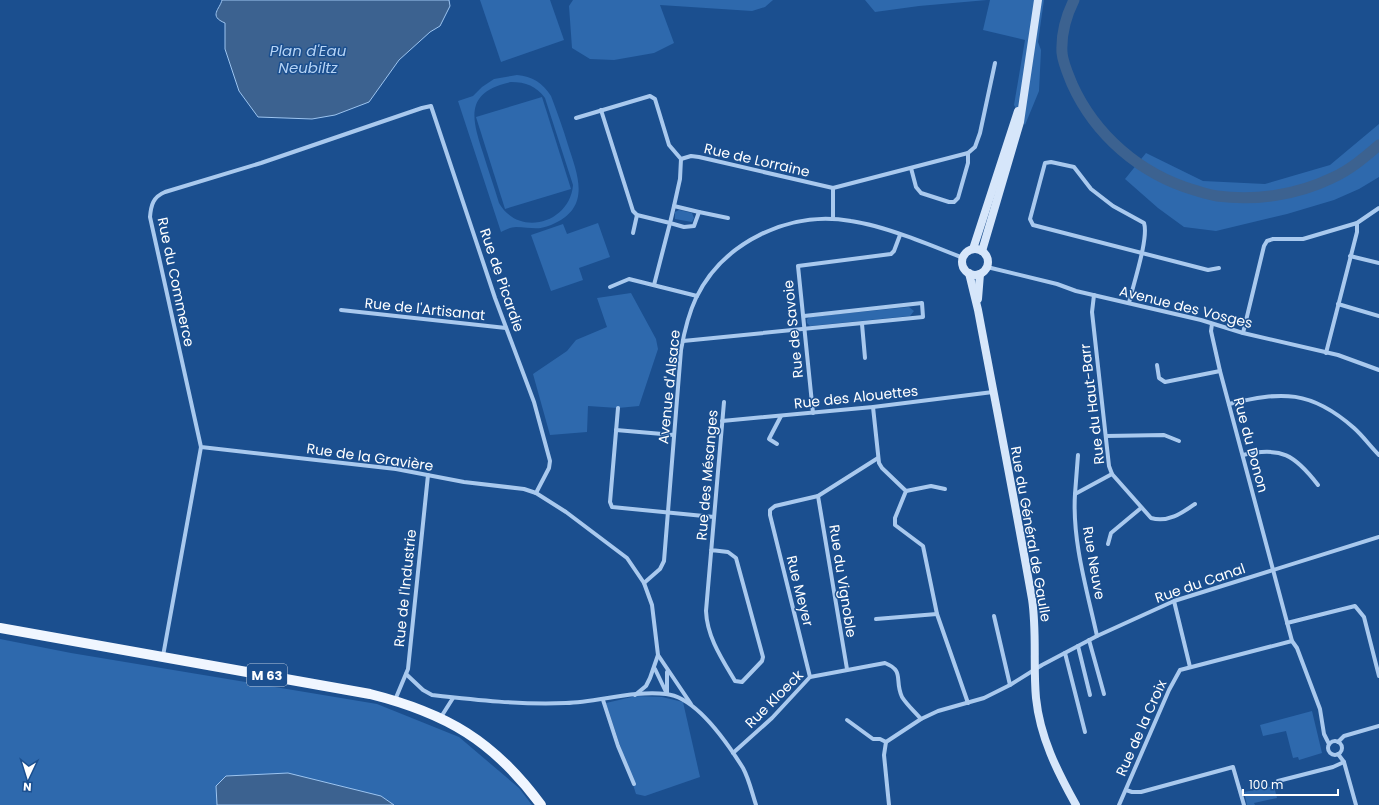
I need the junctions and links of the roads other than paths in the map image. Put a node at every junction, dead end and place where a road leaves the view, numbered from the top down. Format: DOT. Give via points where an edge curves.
graph roads {
  1 [pos="1038,0"];
  2 [pos="995,63"];
  3 [pos="431,106"];
  4 [pos="601,110"];
  5 [pos="576,118"];
  6 [pos="968,153"];
  7 [pos="680,159"];
  8 [pos="911,168"];
  9 [pos="832,188"];
  10 [pos="674,206"];
  11 [pos="1379,208"];
  12 [pos="699,212"];
  13 [pos="637,215"];
  14 [pos="728,218"];
  15 [pos="833,219"];
  16 [pos="670,223"];
  17 [pos="1357,223"];
  18 [pos="632,233"];
  19 [pos="900,236"];
  20 [pos="977,250"];
  21 [pos="1141,253"];
  22 [pos="1350,256"];
  23 [pos="963,258"];
  24 [pos="1379,263"];
  25 [pos="987,267"];
  26 [pos="1219,268"];
  27 [pos="969,273"];
  28 [pos="980,274"];
  29 [pos="654,285"];
  30 [pos="610,287"];
  31 [pos="1094,295"];
  32 [pos="697,296"];
  33 [pos="1128,303"];
  34 [pos="1338,304"];
  35 [pos="341,310"];
  36 [pos="978,310"];
  37 [pos="804,316"];
  38 [pos="1379,316"];
  39 [pos="862,324"];
  40 [pos="1212,324"];
  41 [pos="506,328"];
  42 [pos="805,329"];
  43 [pos="1243,333"];
  44 [pos="682,341"];
  45 [pos="1326,353"];
  46 [pos="865,358"];
  47 [pos="1157,365"];
  48 [pos="1379,370"];
  49 [pos="1220,371"];
  50 [pos="993,392"];
  51 [pos="724,402"];
  52 [pos="1229,404"];
  53 [pos="874,407"];
  54 [pos="618,408"];
  55 [pos="813,413"];
  56 [pos="780,416"];
  57 [pos="722,421"];
  58 [pos="616,430"];
  59 [pos="674,435"];
  60 [pos="1106,436"];
  61 [pos="1179,441"];
  62 [pos="777,444"];
  63 [pos="201,447"];
  64 [pos="1078,455"];
  65 [pos="1243,455"];
  66 [pos="1379,455"];
  67 [pos="878,458"];
  68 [pos="1112,474"];
  69 [pos="428,475"];
  70 [pos="1318,485"];
  71 [pos="945,489"];
  72 [pos="906,491"];
  73 [pos="536,493"];
  74 [pos="1075,494"];
  75 [pos="818,496"];
  76 [pos="1195,504"];
  77 [pos="1141,508"];
  78 [pos="668,512"];
  79 [pos="714,517"];
  80 [pos="1379,537"];
  81 [pos="1108,544"];
  82 [pos="711,550"];
  83 [pos="1273,570"];
  84 [pos="644,583"];
  85 [pos="1174,602"];
  86 [pos="937,614"];
  87 [pos="994,616"];
  88 [pos="876,619"];
  89 [pos="1287,623"];
  90 [pos="0,628"];
  91 [pos="1097,636"];
  92 [pos="1089,640"];
  93 [pos="1292,642"];
  94 [pos="1078,646"];
  95 [pos="1065,653"];
  96 [pos="658,655"];
  97 [pos="162,657"];
  98 [pos="1190,667"];
  99 [pos="1036,668"];
  100 [pos="655,669"];
  101 [pos="847,669"];
  102 [pos="667,670"];
  103 [pos="406,674"];
  104 [pos="1379,676"];
  105 [pos="810,677"];
  106 [pos="1010,685"];
  107 [pos="667,694"];
  108 [pos="1104,694"];
  109 [pos="635,695"];
  110 [pos="1090,695"];
  111 [pos="453,698"];
  112 [pos="394,700"];
  113 [pos="603,700"];
  114 [pos="968,702"];
  115 [pos="691,705"];
  116 [pos="441,717"];
  117 [pos="921,719"];
  118 [pos="847,720"];
  119 [pos="1379,726"];
  120 [pos="1085,732"];
  121 [pos="886,742"];
  122 [pos="1338,742"];
  123 [pos="1329,744"];
  124 [pos="733,753"];
  125 [pos="1338,754"];
  126 [pos="1344,762"];
  127 [pos="1278,782"];
  128 [pos="634,784"];
  129 [pos="1126,790"];
  130 [pos="541,805"];
  131 [pos="756,805"];
  132 [pos="889,805"];
  133 [pos="1076,805"];
  134 [pos="1119,805"];
  135 [pos="1244,805"];
  136 [pos="1356,805"];
  1 -- 20 [label="main road" via="1023,98"];
  2 -- 6 [label="street" via="980,133 975,147"];
  3 -- 41 [label="street, Rue de Picardie"];
  3 -- 63 [label="street, Rue du Commerce" via="165,192 155,198 150,217"];
  4 -- 5 [label="street"];
  4 -- 7 [label="street" via="645,96 653,97 669,145"];
  4 -- 13 [label="street" via="632,207"];
  6 -- 8 [label="street, Rue de Lorraine"];
  6 -- 8 [label="street" via="968,163 958,198 954,202 921,192 916,187"];
  7 -- 9 [label="street, Rue de Lorraine" via="699,157"];
  7 -- 10 [label="street" via="680,179"];
  8 -- 9 [label="street, Rue de Lorraine"];
  9 -- 15 [label="street"];
  10 -- 12 [label="street"];
  10 -- 16 [label="street"];
  11 -- 17 [label="street"];
  12 -- 14 [label="street"];
  12 -- 16 [label="street" via="692,227"];
  13 -- 16 [label="street"];
  13 -- 18 [label="street"];
  15 -- 19 [label="street, Avenue d'Alsace" via="867,224"];
  15 -- 32 [label="street, Avenue d'Alsace" via="795,222 757,236 718,266"];
  16 -- 29 [label="street"];
  17 -- 22 [label="street"];
  17 -- 43 [label="street" via="1303,239 1267,241"];
  19 -- 23 [label="street, Avenue d'Alsace"];
  19 -- 37 [label="street, Rue de Savoie" via="891,254 798,266"];
  20 -- 23 [label="main road" via="967,252"];
  20 -- 25 [label="main road" via="988,260"];
  21 -- 21 [label="street" via="1147,231 1144,223 1113,206 1091,189 1074,167 1046,163 1030,219 1033,225"];
  21 -- 26 [label="street" via="1208,270"];
  21 -- 33 [label="street"];
  22 -- 24 [label="street"];
  22 -- 34 [label="street"];
  23 -- 27 [label="main road" via="963,266"];
  25 -- 28 [label="main road"];
  25 -- 31 [label="street, Avenue des Vosges"];
  27 -- 28 [label="main road"];
  27 -- 36 [label="main road, Rue du Général de Gaulle"];
  28 -- 36 [label="main road, Rue du Général de Gaulle"];
  29 -- 30 [label="street" via="629,279"];
  29 -- 32 [label="street"];
  31 -- 33 [label="street, Avenue des Vosges"];
  31 -- 60 [label="street, Rue du Haut-Barr" via="1092,312"];
  32 -- 44 [label="street, Avenue d'Alsace"];
  33 -- 40 [label="street, Avenue des Vosges"];
  34 -- 38 [label="street"];
  34 -- 45 [label="street"];
  35 -- 41 [label="street, Rue de l'Artisanat"];
  36 -- 50 [label="main road, Rue du Général de Gaulle"];
  37 -- 39 [label="street" via="922,303 923,317"];
  37 -- 42 [label="street, Rue de Savoie"];
  39 -- 42 [label="street"];
  39 -- 46 [label="street"];
  40 -- 43 [label="street, Avenue des Vosges"];
  40 -- 49 [label="street, Rue du Donon" via="1210,331"];
  41 -- 73 [label="street, Rue de Picardie" via="534,402 550,461"];
  42 -- 44 [label="street"];
  42 -- 55 [label="street, Rue de Savoie"];
  43 -- 45 [label="street, Avenue des Vosges"];
  44 -- 59 [label="street, Avenue d'Alsace"];
  45 -- 48 [label="street, Avenue des Vosges"];
  47 -- 49 [label="street" via="1159,378 1165,382"];
  49 -- 52 [label="street, Rue du Donon"];
  50 -- 53 [label="street, Rue des Alouettes"];
  50 -- 99 [label="main road, Rue du Général de Gaulle" via="1033,605"];
  51 -- 57 [label="street, Rue des Mésanges"];
  52 -- 65 [label="street, Rue du Donon"];
  52 -- 66 [label="street" via="1266,396 1292,396 1310,400 1341,418"];
  53 -- 55 [label="street, Rue des Alouettes"];
  53 -- 67 [label="street"];
  54 -- 58 [label="street"];
  55 -- 56 [label="street, Rue des Alouettes"];
  56 -- 57 [label="street, Rue des Alouettes"];
  56 -- 62 [label="street" via="769,439"];
  57 -- 79 [label="street, Rue des Mésanges"];
  58 -- 59 [label="street"];
  58 -- 78 [label="street" via="610,502 612,507"];
  59 -- 78 [label="street, Avenue d'Alsace"];
  60 -- 61 [label="street" via="1164,435"];
  60 -- 68 [label="street, Rue du Haut-Barr"];
  63 -- 69 [label="street, Rue de la Gravière" via="396,469"];
  63 -- 97 [label="street, Rue du Commerce"];
  64 -- 74 [label="street, Rue Neuve"];
  65 -- 70 [label="street" via="1261,451 1281,453 1304,468"];
  65 -- 83 [label="street, Rue du Donon"];
  67 -- 72 [label="street" via="882,468"];
  67 -- 75 [label="street"];
  68 -- 74 [label="street"];
  68 -- 77 [label="street, Rue du Haut-Barr"];
  69 -- 73 [label="street, Rue de la Gravière"];
  69 -- 103 [label="street, Rue de l'Industrie"];
  71 -- 72 [label="street" via="931,486"];
  72 -- 86 [label="street" via="895,518 895,525 923,546"];
  73 -- 84 [label="street, Rue de la Gravière" via="628,558"];
  74 -- 91 [label="street, Rue Neuve" via="1079,554"];
  75 -- 101 [label="street, Rue du Vignoble"];
  75 -- 105 [label="street, Rue Meyer" via="775,506 770,510"];
  76 -- 77 [label="street, Rue du Haut-Barr" via="1180,516 1157,520"];
  77 -- 81 [label="street" via="1111,533"];
  78 -- 79 [label="street"];
  78 -- 84 [label="street, Avenue d'Alsace" via="663,564 657,573"];
  79 -- 82 [label="street, Rue des Mésanges"];
  80 -- 83 [label="street, Rue du Canal"];
  82 -- 82 [label="street, Rue des Mésanges" via="706,611 708,630 735,681 742,682 763,657 736,558 728,552"];
  83 -- 85 [label="street, Rue du Canal"];
  83 -- 89 [label="street, Rue du Donon"];
  84 -- 96 [label="street" via="652,605"];
  85 -- 91 [label="street, Rue du Canal"];
  85 -- 98 [label="street"];
  86 -- 88 [label="street"];
  86 -- 114 [label="street"];
  87 -- 106 [label="street"];
  89 -- 93 [label="street, Rue du Donon"];
  89 -- 104 [label="street" via="1355,606 1364,617"];
  90 -- 97 [label="main road, M 63"];
  91 -- 92 [label="street, Rue du Canal"];
  92 -- 94 [label="street, Rue du Canal"];
  92 -- 108 [label="street"];
  93 -- 98 [label="street"];
  93 -- 123 [label="street, Rue du Donon" via="1298,648"];
  94 -- 95 [label="street, Rue du Canal"];
  94 -- 110 [label="street"];
  95 -- 99 [label="street, Rue du Canal"];
  95 -- 120 [label="street"];
  96 -- 100 [label="street"];
  96 -- 102 [label="street"];
  97 -- 112 [label="main road, M 63"];
  98 -- 129 [label="street, Rue de la Croix" via="1180,670 1169,690"];
  99 -- 106 [label="street, Rue du Canal"];
  99 -- 133 [label="main road, Rue du Général de Gaulle" via="1036,702 1045,739 1056,770"];
  100 -- 107 [label="street"];
  100 -- 109 [label="street" via="646,686"];
  101 -- 105 [label="street, Rue Kloeck"];
  101 -- 117 [label="street, Rue Kloeck" via="885,663 894,666 902,695"];
  102 -- 107 [label="street"];
  102 -- 115 [label="street"];
  103 -- 111 [label="street" via="432,695"];
  103 -- 112 [label="street, Rue de l'Industrie"];
  105 -- 124 [label="street, Rue Kloeck" via="772,718"];
  106 -- 114 [label="street, Rue du Canal" via="984,698"];
  107 -- 109 [label="street"];
  107 -- 115 [label="street"];
  109 -- 113 [label="street"];
  111 -- 113 [label="street" via="565,703"];
  111 -- 116 [label="street"];
  112 -- 116 [label="main road, M 63"];
  113 -- 128 [label="street"];
  114 -- 117 [label="street, Rue du Canal"];
  115 -- 124 [label="street" via="714,728"];
  116 -- 130 [label="main road, M 63" via="485,745 515,774"];
  117 -- 121 [label="street, Rue du Canal"];
  118 -- 121 [label="street" via="873,739"];
  119 -- 122 [label="street" via="1344,736"];
  121 -- 132 [label="street" via="884,755"];
  122 -- 123 [label="street" via="1333,741"];
  122 -- 125 [label="street" via="1342,748"];
  123 -- 125 [label="street" via="1330,752"];
  124 -- 131 [label="street" via="746,774"];
  125 -- 126 [label="street"];
  126 -- 127 [label="street"];
  126 -- 136 [label="street"];
  129 -- 134 [label="street, Rue de la Croix"];
  129 -- 135 [label="street" via="1141,792 1233,768"];
}
